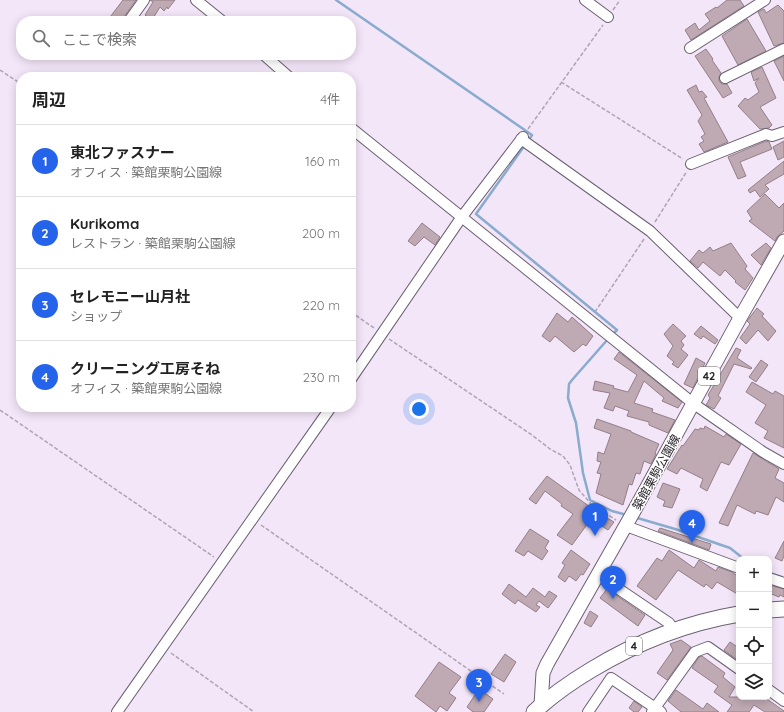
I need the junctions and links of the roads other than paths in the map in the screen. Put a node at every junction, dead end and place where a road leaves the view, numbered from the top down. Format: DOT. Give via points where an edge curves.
graph roads {
  1 [pos="144,0"];
  2 [pos="196,0"];
  3 [pos="585,0"];
  4 [pos="765,0"];
  5 [pos="133,16"];
  6 [pos="216,16"];
  7 [pos="608,17"];
  8 [pos="690,48"];
  9 [pos="784,49"];
  10 [pos="270,60"];
  11 [pos="283,72"];
  12 [pos="725,78"];
  13 [pos="356,132"];
  14 [pos="784,132"];
  15 [pos="691,164"];
  16 [pos="461,218"];
  17 [pos="784,241"];
  18 [pos="740,318"];
  19 [pos="356,372"];
  20 [pos="694,404"];
  21 [pos="328,412"];
  22 [pos="784,464"];
  23 [pos="630,520"];
  24 [pos="736,567"];
  25 [pos="598,574"];
  26 [pos="772,579"];
  27 [pos="784,583"];
  28 [pos="784,609"];
  29 [pos="772,610"];
  30 [pos="736,615"];
  31 [pos="674,630"];
  32 [pos="736,667"];
  33 [pos="772,692"];
  34 [pos="784,701"];
  35 [pos="538,708"];
  36 [pos="656,711"];
  37 [pos="117,712"];
  38 [pos="588,712"];
  1 -- 5 [label="street"];
  2 -- 6 [label="street"];
  3 -- 7 [label="street"];
  4 -- 8 [label="street"];
  9 -- 12 [label="street"];
  10 -- 11 [label="street"];
  13 -- 16 [label="street"];
  14 -- 15 [label="street" via="772,136 766,134"];
  16 -- 18 [label="street" via="522,139 650,230"];
  16 -- 19 [label="street"];
  16 -- 20 [label="street"];
  17 -- 18 [label="main road, 築館栗駒公園線 / 42"];
  18 -- 20 [label="main road, 築館栗駒公園線 / 42"];
  20 -- 22 [label="street"];
  20 -- 23 [label="main road, 築館栗駒公園線 / 42"];
  21 -- 37 [label="street"];
  23 -- 24 [label="street"];
  23 -- 25 [label="main road, 築館栗駒公園線 / 42"];
  25 -- 31 [label="street" via="669,623"];
  25 -- 35 [label="main road, 築館栗駒公園線 / 42" via="547,664 543,673"];
  26 -- 27 [label="street"];
  28 -- 29 [label="highway"];
  30 -- 31 [label="highway, 4"];
  31 -- 35 [label="highway, 4" via="610,658"];
  32 -- 36 [label="street" via="708,647 695,652"];
  33 -- 34 [label="street"];
  36 -- 38 [label="street" via="612,678"];
}
